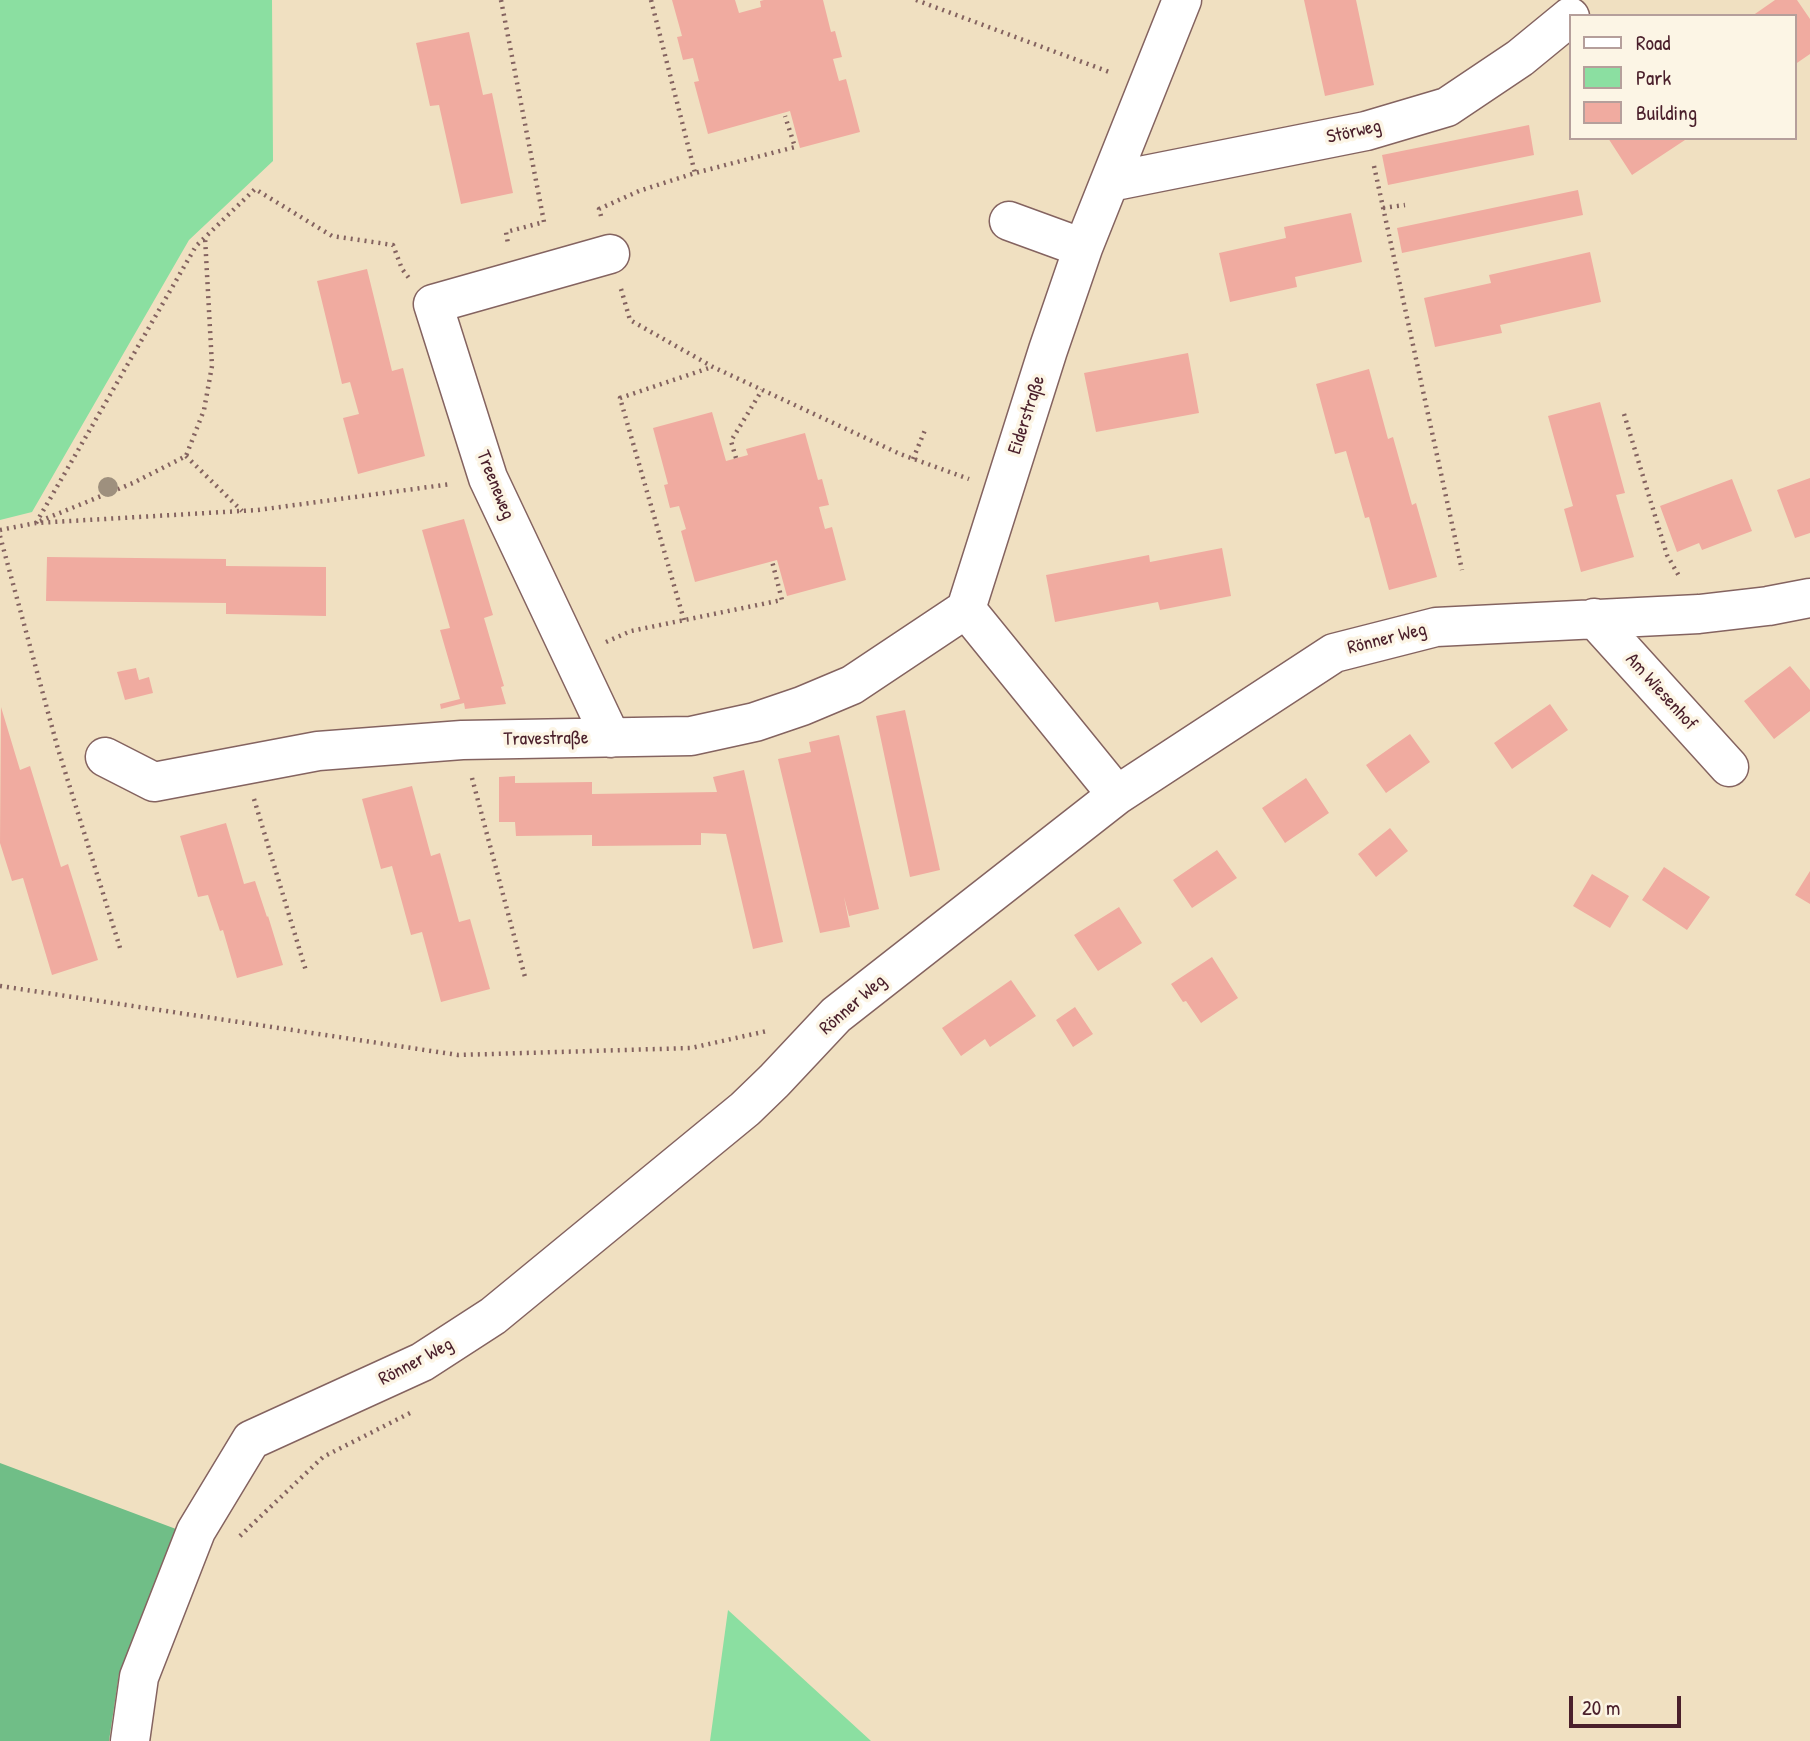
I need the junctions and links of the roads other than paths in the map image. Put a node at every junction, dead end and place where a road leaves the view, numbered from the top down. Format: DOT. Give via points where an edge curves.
graph roads {
  1 [pos="1182,0"];
  2 [pos="1592,0"];
  3 [pos="1575,14"];
  4 [pos="1568,19"];
  5 [pos="1110,182"];
  6 [pos="1009,221"];
  7 [pos="1083,248"];
  8 [pos="610,254"];
  9 [pos="1810,598"];
  10 [pos="966,609"];
  11 [pos="1594,618"];
  12 [pos="611,738"];
  13 [pos="105,757"];
  14 [pos="1729,767"];
  15 [pos="1117,795"];
  16 [pos="130,1741"];
  1 -- 5 [label="street, Eiderstraße"];
  2 -- 3 [label="street, Störweg"];
  4 -- 5 [label="street, Störweg" via="1447,107 1366,131"];
  5 -- 7 [label="street, Eiderstraße"];
  6 -- 7 [label="street"];
  7 -- 10 [label="street, Eiderstraße"];
  8 -- 12 [label="street, Treeneweg" via="433,304 488,478"];
  9 -- 11 [label="street, Rönner Weg" via="1699,614"];
  10 -- 12 [label="street, Travestraße" via="852,685 802,706 691,736"];
  10 -- 15 [label="street"];
  11 -- 14 [label="street, Am Wiesenhof"];
  11 -- 15 [label="street, Rönner Weg" via="1436,627 1334,653"];
  12 -- 13 [label="street, Travestraße" via="462,740 318,751 154,782"];
  15 -- 16 [label="street, Rönner Weg" via="836,1016 745,1109 494,1316 422,1362 251,1440 196,1531 139,1677"];
}
